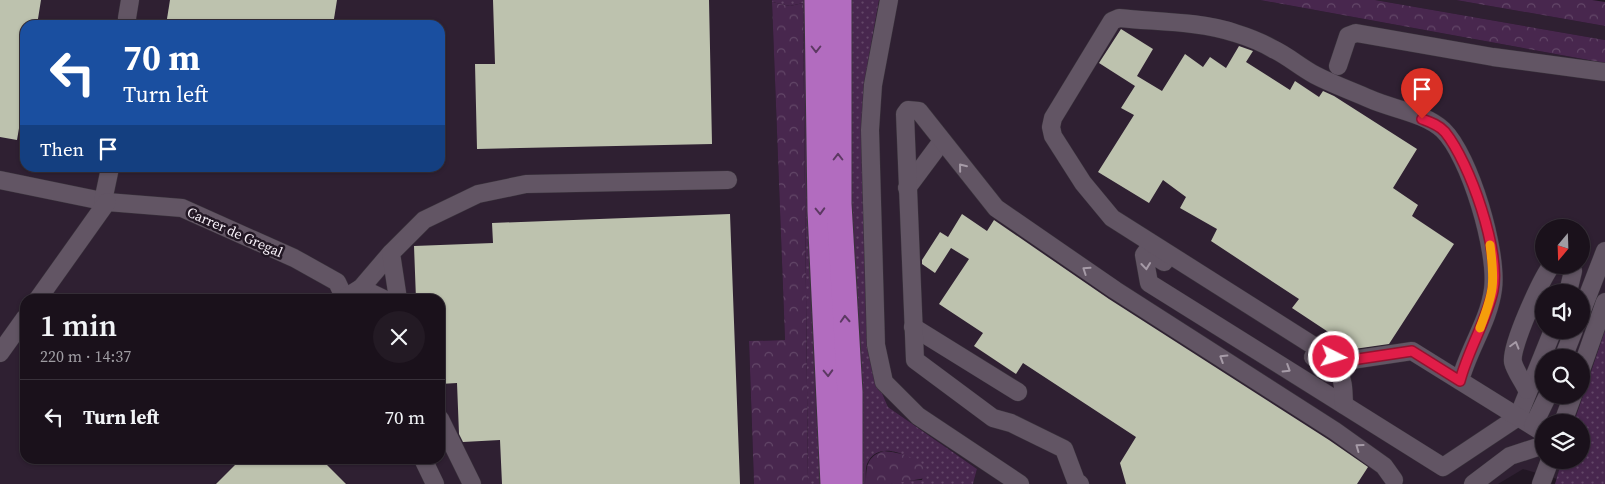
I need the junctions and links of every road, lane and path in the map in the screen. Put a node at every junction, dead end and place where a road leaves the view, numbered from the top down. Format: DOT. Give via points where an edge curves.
graph roads {
  1 [pos="130,0"];
  2 [pos="817,0"];
  3 [pos="839,0"];
  4 [pos="890,0"];
  5 [pos="127,20"];
  6 [pos="1338,66"];
  7 [pos="1605,72"];
  8 [pos="942,140"];
  9 [pos="109,172"];
  10 [pos="0,180"];
  11 [pos="728,180"];
  12 [pos="907,188"];
  13 [pos="105,201"];
  14 [pos="1605,252"];
  15 [pos="391,253"];
  16 [pos="1548,274"];
  17 [pos="361,288"];
  18 [pos="1590,290"];
  19 [pos="41,294"];
  20 [pos="343,294"];
  21 [pos="351,294"];
  22 [pos="374,294"];
  23 [pos="397,294"];
  24 [pos="1605,302"];
  25 [pos="20,325"];
  26 [pos="913,327"];
  27 [pos="1549,339"];
  28 [pos="1588,349"];
  29 [pos="0,353"];
  30 [pos="1460,381"];
  31 [pos="1527,390"];
  32 [pos="1018,392"];
  33 [pos="1344,405"];
  34 [pos="1518,417"];
  35 [pos="445,428"];
  36 [pos="1535,428"];
  37 [pos="1535,448"];
  38 [pos="425,464"];
  39 [pos="1547,469"];
  40 [pos="846,481"];
  41 [pos="1393,483"];
  42 [pos="435,484"];
  43 [pos="472,484"];
  44 [pos="1020,484"];
  45 [pos="1080,484"];
  46 [pos="1473,484"];
  47 [pos="1541,484"];
  1 -- 5 [label="street"];
  2 -- 40 [label="highway, one-way" via="820,211"];
  40 -- 3 [label="highway, one-way" via="850,392 839,204"];
  4 -- 44 [label="street" via="873,85 870,130 876,344 884,382 918,416"];
  6 -- 7 [label="street" via="1348,36 1356,34"];
  8 -- 12 [label="street"];
  8 -- 12 [label="street" via="919,111 908,110 904,114"];
  41 -- 8 [label="street, one-way" via="1384,466 1335,431 1115,290 996,208"];
  9 -- 13 [label="street"];
  10 -- 13 [label="street, Carrer de Gregal"];
  11 -- 15 [label="street" via="526,184 478,194 424,220"];
  12 -- 26 [label="street"];
  13 -- 19 [label="street"];
  13 -- 20 [label="street, Carrer de Gregal" via="182,208 294,258 337,282"];
  14 -- 18 [label="street"];
  15 -- 17 [label="street"];
  15 -- 23 [label="street"];
  31 -- 16 [label="street, one-way" via="1513,364 1512,351"];
  17 -- 21 [label="street"];
  17 -- 22 [label="street"];
  24 -- 28 [label="street"];
  25 -- 29 [label="street"];
  26 -- 32 [label="street"];
  26 -- 45 [label="street" via="915,360 923,368 994,418 1064,449"];
  27 -- 31 [label="street"];
  30 -- 30 [label="street" via="1488,307 1494,272 1490,243 1471,177 1444,131 1433,123 1314,75 1274,49 1233,32 1119,18 1112,21 1053,118 1052,126 1053,136 1083,183 1112,218 1325,354 1345,361 1412,351"];
  30 -- 34 [label="street"];
  31 -- 34 [label="street"];
  33 -- 33 [label="street, one-way" via="1341,375 1152,254 1147,252 1144,255 1149,283"];
  33 -- 34 [label="street" via="1443,467"];
  34 -- 36 [label="street"];
  35 -- 43 [label="street"];
  37 -- 46 [label="street" via="1510,456"];
  38 -- 42 [label="street"];
  39 -- 47 [label="street"];
}
